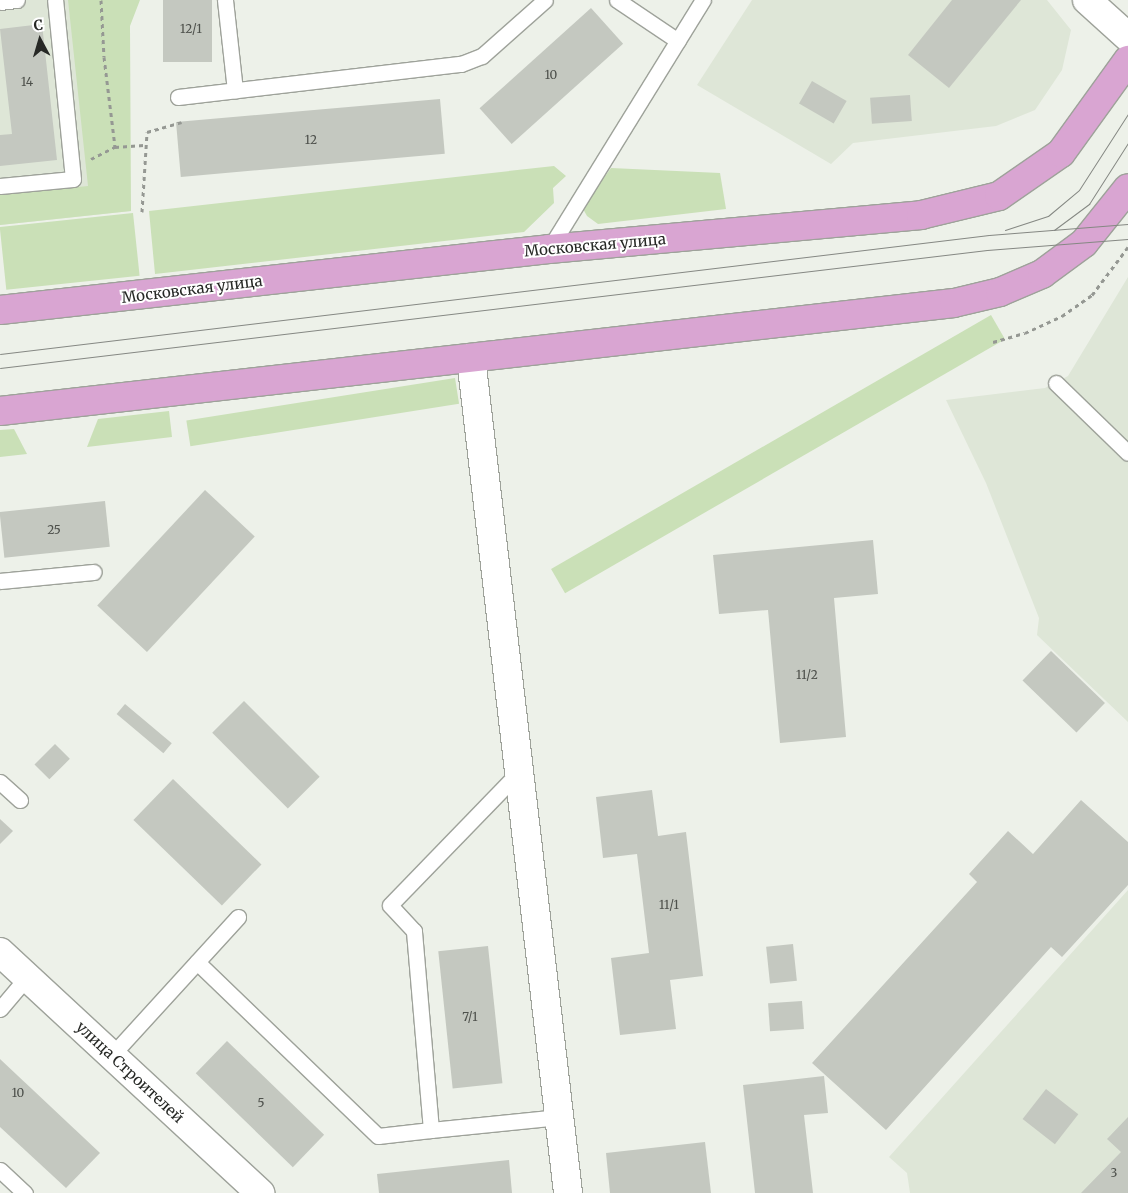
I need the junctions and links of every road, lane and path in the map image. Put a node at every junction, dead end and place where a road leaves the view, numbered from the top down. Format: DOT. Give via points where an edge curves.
graph roads {
  1 [pos="17,0"];
  2 [pos="55,0"];
  3 [pos="101,0"];
  4 [pos="225,0"];
  5 [pos="545,0"];
  6 [pos="617,0"];
  7 [pos="703,0"];
  8 [pos="1087,0"];
  9 [pos="0,2"];
  10 [pos="1128,37"];
  11 [pos="678,41"];
  12 [pos="1128,60"];
  13 [pos="235,90"];
  14 [pos="178,97"];
  15 [pos="182,122"];
  16 [pos="144,145"];
  17 [pos="115,147"];
  18 [pos="72,164"];
  19 [pos="0,186"];
  20 [pos="1128,188"];
  21 [pos="142,212"];
  22 [pos="1128,247"];
  23 [pos="549,248"];
  24 [pos="0,310"];
  25 [pos="993,342"];
  26 [pos="471,358"];
  27 [pos="1056,383"];
  28 [pos="0,411"];
  29 [pos="1128,453"];
  30 [pos="94,572"];
  31 [pos="0,581"];
  32 [pos="519,772"];
  33 [pos="0,782"];
  34 [pos="20,800"];
  35 [pos="238,917"];
  36 [pos="0,952"];
  37 [pos="197,962"];
  38 [pos="27,977"];
  39 [pos="0,1009"];
  40 [pos="112,1055"];
  41 [pos="559,1117"];
  42 [pos="431,1130"];
  43 [pos="0,1170"];
  44 [pos="25,1193"];
  45 [pos="260,1193"];
  46 [pos="568,1193"];
  1 -- 9 [label="lane"];
  2 -- 18 [label="lane"];
  3 -- 17 [label="path"];
  4 -- 13 [label="lane"];
  5 -- 13 [label="lane" via="482,56 461,64"];
  6 -- 11 [label="lane"];
  7 -- 11 [label="lane"];
  8 -- 10 [label="street"];
  11 -- 23 [label="lane"];
  12 -- 23 [label="main road, Московская улица" via="1061,153 999,196 921,215"];
  13 -- 14 [label="lane"];
  15 -- 16 [label="path" via="147,132"];
  16 -- 17 [label="path"];
  16 -- 21 [label="path"];
  17 -- 18 [label="path" via="86,162"];
  18 -- 19 [label="lane" via="73,179"];
  20 -- 26 [label="main road" via="1084,243 1042,274 1000,292 954,303"];
  22 -- 25 [label="path" via="1092,295 1062,316 1033,330"];
  23 -- 24 [label="main road, Московская улица"];
  26 -- 28 [label="main road"];
  26 -- 32 [label="street"];
  27 -- 29 [label="lane"];
  30 -- 31 [label="lane"];
  32 -- 41 [label="street"];
  32 -- 42 [label="lane" via="390,905 414,931"];
  33 -- 34 [label="lane"];
  35 -- 37 [label="lane"];
  36 -- 38 [label="street, улица Строителей"];
  37 -- 40 [label="lane"];
  37 -- 42 [label="lane" via="378,1136"];
  38 -- 39 [label="lane"];
  38 -- 40 [label="street, улица Строителей"];
  40 -- 45 [label="street, улица Строителей"];
  41 -- 42 [label="lane"];
  41 -- 46 [label="street"];
  43 -- 44 [label="lane"];
}
